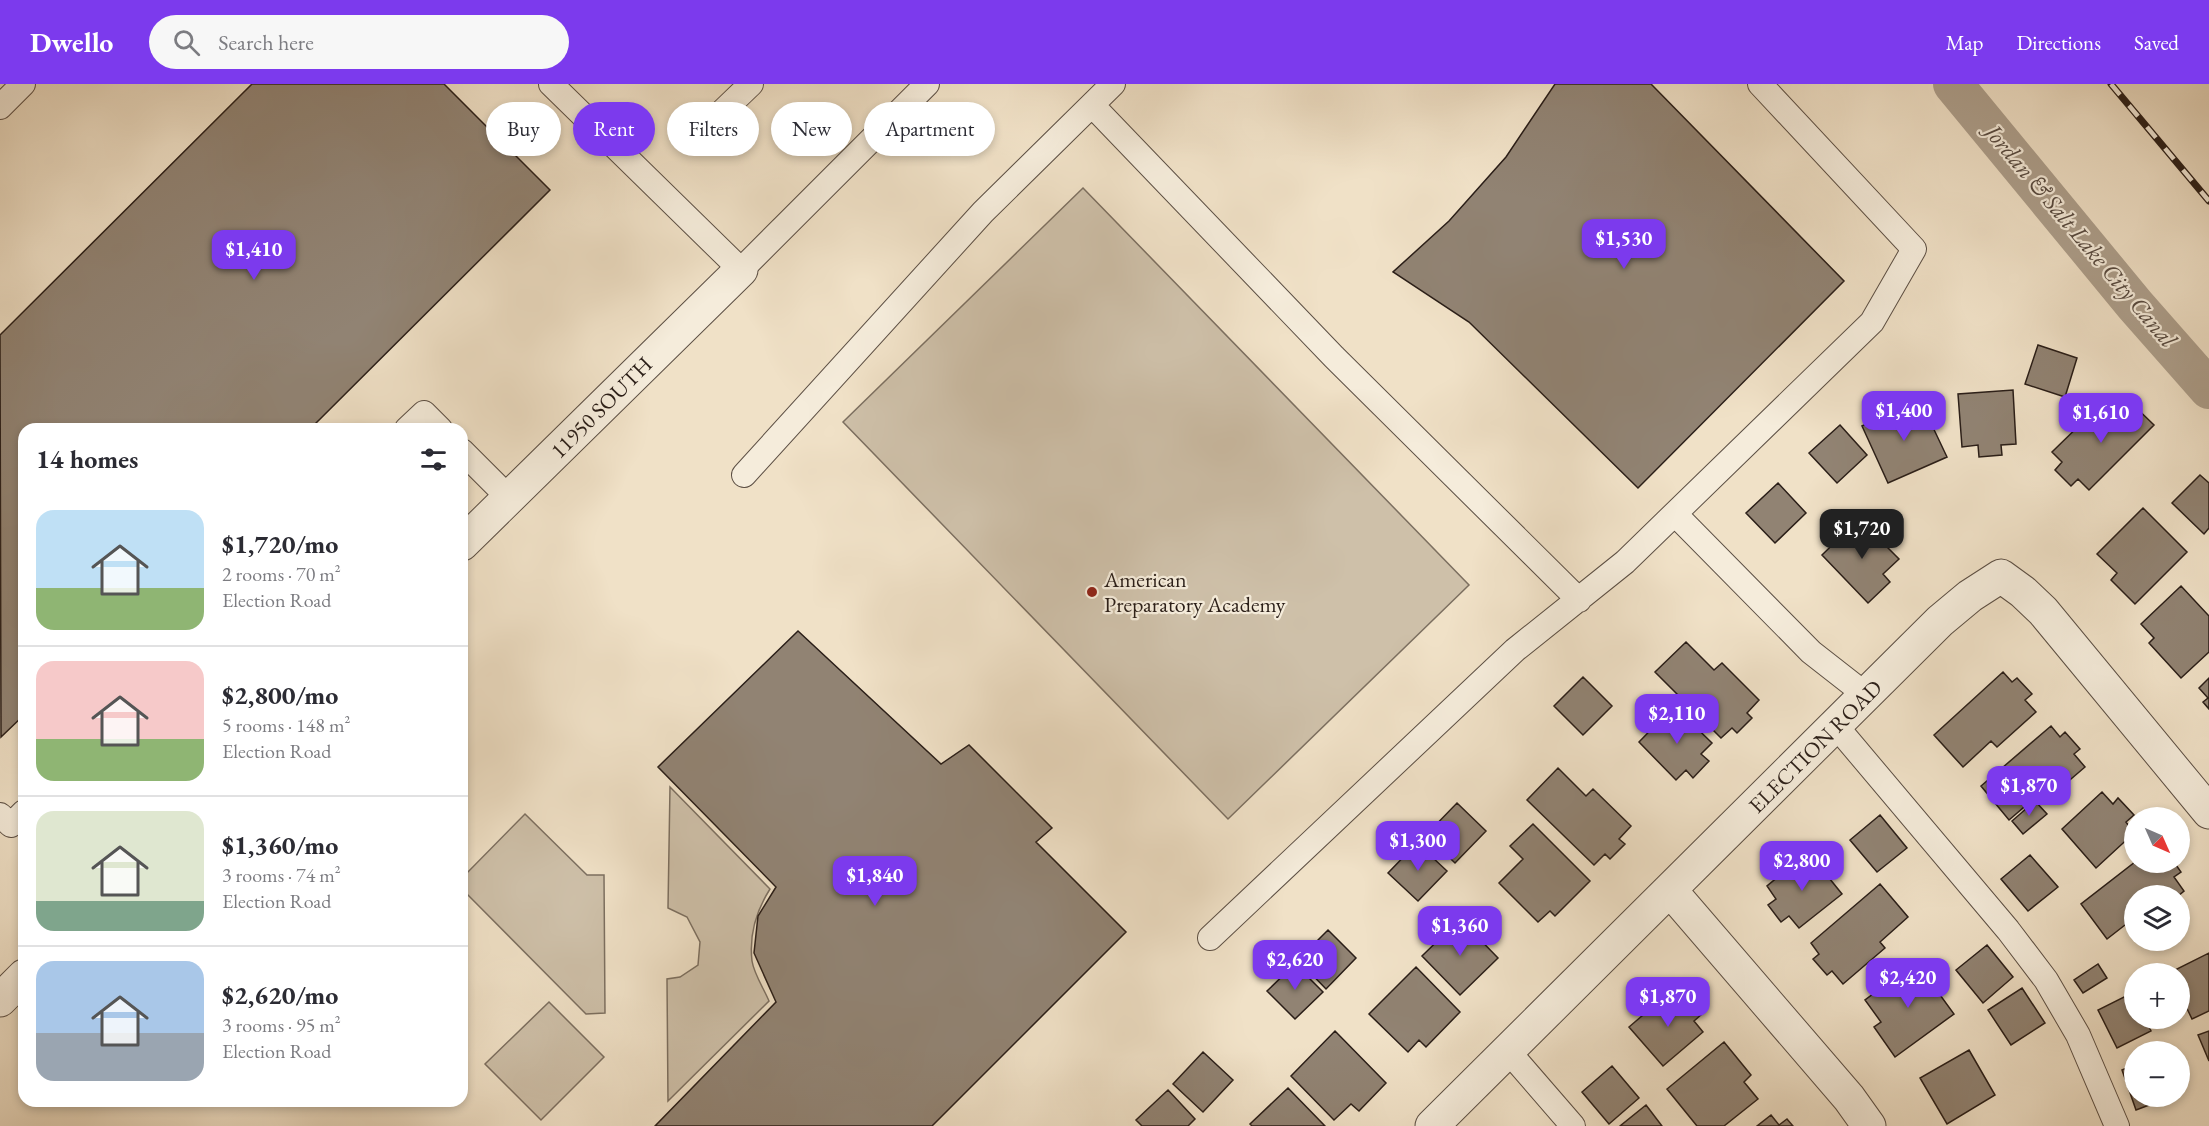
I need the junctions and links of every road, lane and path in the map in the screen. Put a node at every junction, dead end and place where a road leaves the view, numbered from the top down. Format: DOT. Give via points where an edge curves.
graph roads {
  1 [pos="23,84"];
  2 [pos="551,84"];
  3 [pos="751,84"];
  4 [pos="927,84"];
  5 [pos="1113,84"];
  6 [pos="1760,84"];
  7 [pos="732,102"];
  8 [pos="1092,105"];
  9 [pos="0,107"];
  10 [pos="741,270"];
  11 [pos="413,423"];
  12 [pos="434,423"];
  13 [pos="468,457"];
  14 [pos="744,475"];
  15 [pos="509,498"];
  16 [pos="1675,514"];
  17 [pos="468,538"];
  18 [pos="1579,600"];
  19 [pos="1866,696"];
  20 [pos="1836,726"];
  21 [pos="2209,812"];
  22 [pos="0,814"];
  23 [pos="18,818"];
  24 [pos="1670,890"];
  25 [pos="1210,938"];
  26 [pos="18,982"];
  27 [pos="0,1000"];
  28 [pos="1508,1051"];
  29 [pos="1432,1126"];
  30 [pos="1573,1126"];
  31 [pos="1869,1126"];
  32 [pos="2117,1126"];
  1 -- 9 [label="lane"];
  2 -- 10 [label="lane"];
  3 -- 7 [label="lane"];
  4 -- 10 [label="lane"];
  5 -- 8 [label="lane"];
  6 -- 16 [label="lane" via="1914,249 1872,322"];
  8 -- 14 [label="lane" via="983,212"];
  8 -- 18 [label="lane" via="1334,357"];
  10 -- 15 [label="street, 11950 SOUTH"];
  11 -- 12 [label="lane" via="424,413"];
  13 -- 15 [label="lane"];
  15 -- 17 [label="street, 11950 SOUTH"];
  16 -- 18 [label="lane"];
  16 -- 19 [label="lane" via="1811,652"];
  18 -- 25 [label="lane" via="1515,650"];
  19 -- 20 [label="street, ELECTION ROAD"];
  19 -- 21 [label="street, ELECTION ROAD" via="1940,621 2001,576 2043,611"];
  20 -- 24 [label="street, ELECTION ROAD"];
  20 -- 32 [label="lane" via="2046,980 2078,1035"];
  22 -- 23 [label="lane" via="11,825"];
  24 -- 28 [label="street, ELECTION ROAD"];
  24 -- 31 [label="street"];
  26 -- 27 [label="street"];
  28 -- 29 [label="street, ELECTION ROAD"];
  28 -- 30 [label="lane"];
}
